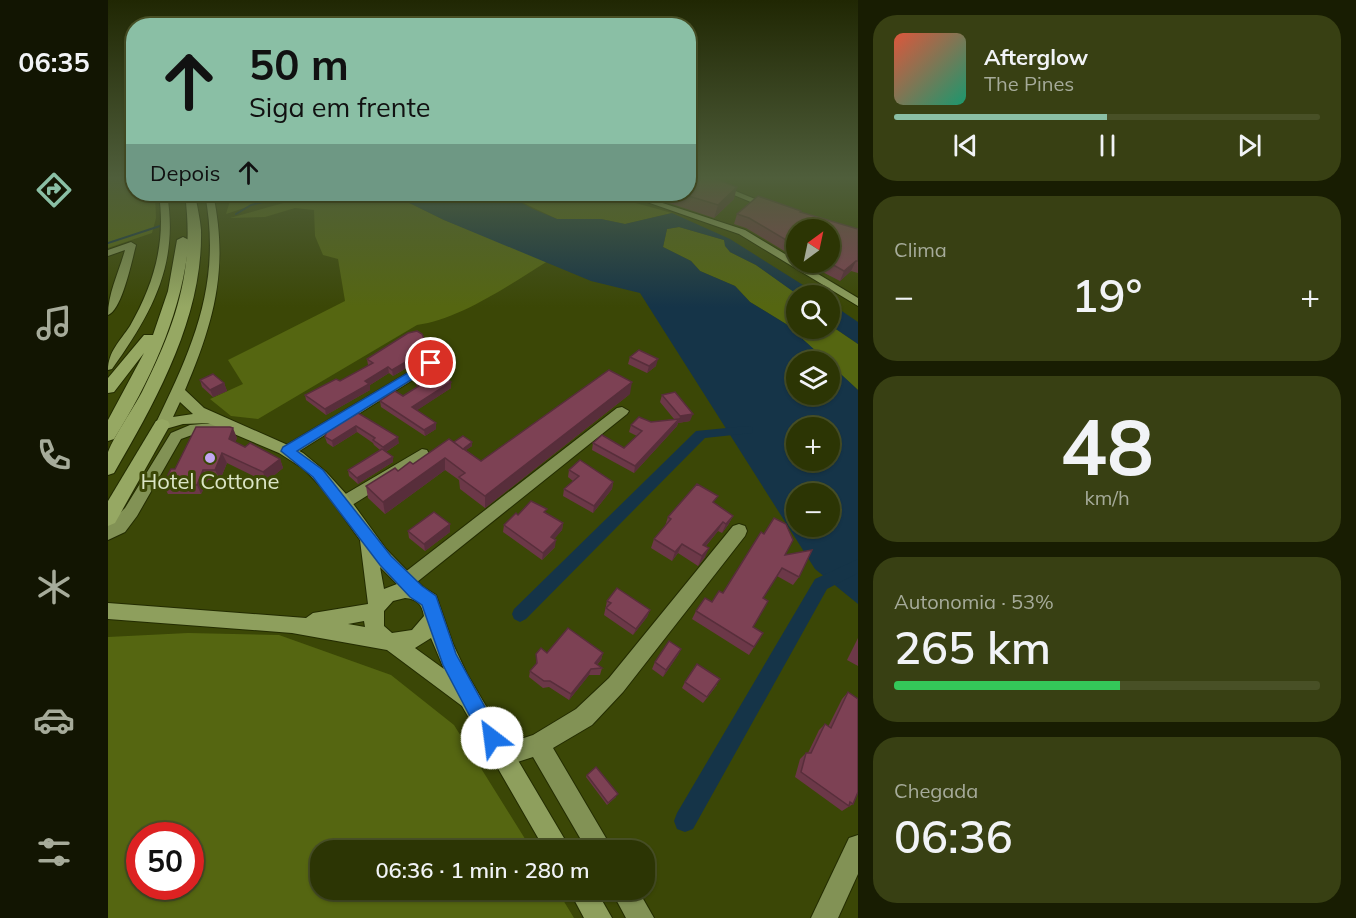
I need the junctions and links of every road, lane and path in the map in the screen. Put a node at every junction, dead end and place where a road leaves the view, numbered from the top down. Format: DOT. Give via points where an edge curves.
graph roads {
  1 [pos="166,221"];
  2 [pos="183,221"];
  3 [pos="194,221"];
  4 [pos="214,221"];
  5 [pos="713,221"];
  6 [pos="108,253"];
  7 [pos="858,303"];
  8 [pos="108,312"];
  9 [pos="166,315"];
  10 [pos="431,363"];
  11 [pos="108,366"];
  12 [pos="108,388"];
  13 [pos="178,391"];
  14 [pos="622,411"];
  15 [pos="210,418"];
  16 [pos="162,424"];
  17 [pos="233,427"];
  18 [pos="108,435"];
  19 [pos="288,451"];
  20 [pos="422,454"];
  21 [pos="108,468"];
  22 [pos="343,503"];
  23 [pos="108,518"];
  24 [pos="739,531"];
  25 [pos="108,533"];
  26 [pos="366,535"];
  27 [pos="411,586"];
  28 [pos="376,608"];
  29 [pos="108,612"];
  30 [pos="433,618"];
  31 [pos="292,624"];
  32 [pos="388,640"];
  33 [pos="472,703"];
  34 [pos="538,744"];
  35 [pos="502,756"];
  36 [pos="553,840"];
  37 [pos="595,840"];
  38 [pos="858,847"];
  39 [pos="588,900"];
  40 [pos="630,900"];
  41 [pos="599,918"];
  42 [pos="641,918"];
  43 [pos="824,918"];
  1 -- 11 [label="main road" via="167,234 158,277 141,319"];
  2 -- 9 [label="highway" via="183,245"];
  3 -- 21 [label="highway" via="196,236 184,306 149,392"];
  4 -- 13 [label="main road" via="214,283 194,353"];
  5 -- 7 [label="main road" via="751,236"];
  6 -- 8 [label="street" via="131,245"];
  9 -- 12 [label="highway"];
  9 -- 18 [label="highway" via="144,368"];
  10 -- 19 [label="street"];
  13 -- 15 [label="main road" via="188,404"];
  13 -- 16 [label="main road"];
  14 -- 27 [label="street"];
  15 -- 16 [label="main road"];
  15 -- 17 [label="main road"];
  16 -- 23 [label="highway"];
  17 -- 19 [label="main road"];
  17 -- 25 [label="street" via="190,430 176,436 131,513"];
  19 -- 22 [label="main road" via="314,469"];
  20 -- 22 [label="street"];
  22 -- 26 [label="main road"];
  24 -- 34 [label="street" via="616,685 584,717"];
  26 -- 27 [label="main road"];
  26 -- 28 [label="main road" via="374,569"];
  27 -- 28 [label="main road" via="390,594"];
  27 -- 30 [label="main road" via="430,602"];
  28 -- 31 [label="main road"];
  28 -- 32 [label="main road" via="374,626"];
  29 -- 31 [label="main road"];
  30 -- 32 [label="main road" via="430,627 414,641"];
  30 -- 33 [label="main road"];
  31 -- 32 [label="main road"];
  32 -- 33 [label="main road"];
  33 -- 35 [label="main road"];
  34 -- 35 [label="street"];
  34 -- 37 [label="street"];
  35 -- 36 [label="main road"];
  38 -- 43 [label="street"];
  39 -- 41 [label="main road"];
  40 -- 42 [label="street"];
}
